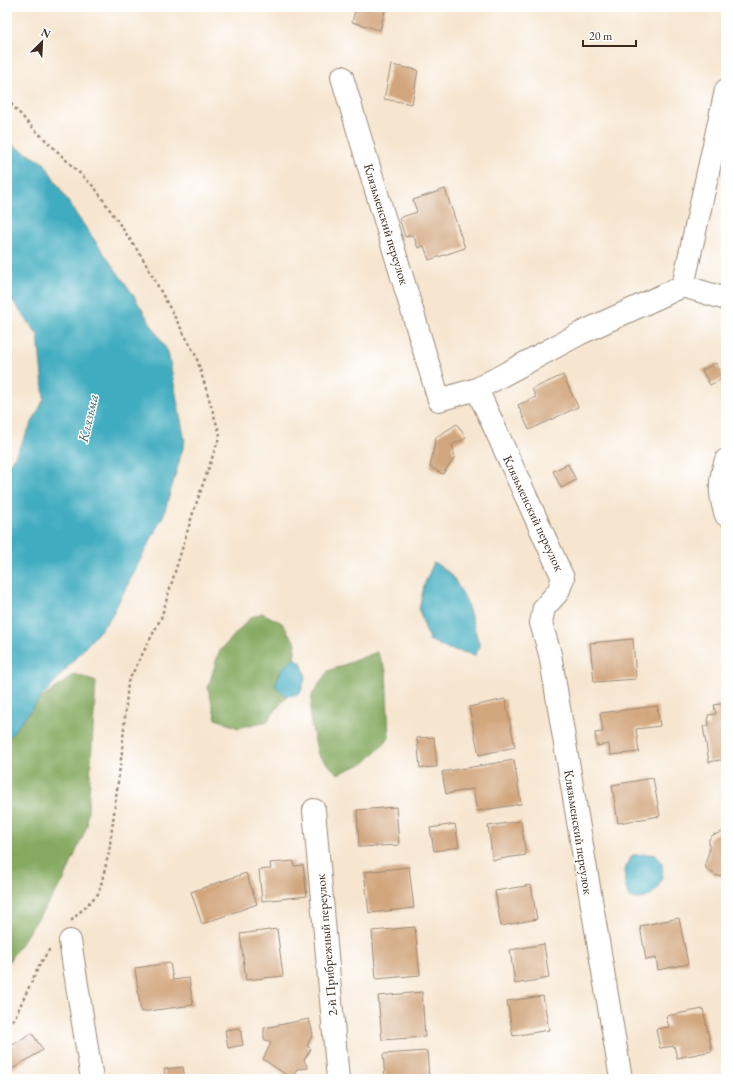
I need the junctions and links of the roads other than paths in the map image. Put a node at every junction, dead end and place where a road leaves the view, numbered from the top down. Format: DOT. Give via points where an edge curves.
graph roads {
  1 [pos="342,76"];
  2 [pos="726,90"];
  3 [pos="683,286"];
  4 [pos="726,299"];
  5 [pos="477,389"];
  6 [pos="726,460"];
  7 [pos="726,515"];
  8 [pos="314,810"];
  9 [pos="64,936"];
  10 [pos="92,1079"];
  11 [pos="338,1079"];
  12 [pos="621,1079"];
  1 -- 5 [label="street, Клязьменский переулок" via="439,400"];
  2 -- 3 [label="street"];
  3 -- 4 [label="street"];
  3 -- 5 [label="street" via="581,333"];
  5 -- 12 [label="street, Клязьменский переулок" via="563,578 558,592 544,608 541,623 551,662"];
  6 -- 7 [label="street" via="721,475 721,501"];
  8 -- 11 [label="street, 2-й Прибрежный переулок"];
  9 -- 10 [label="street"];
}
